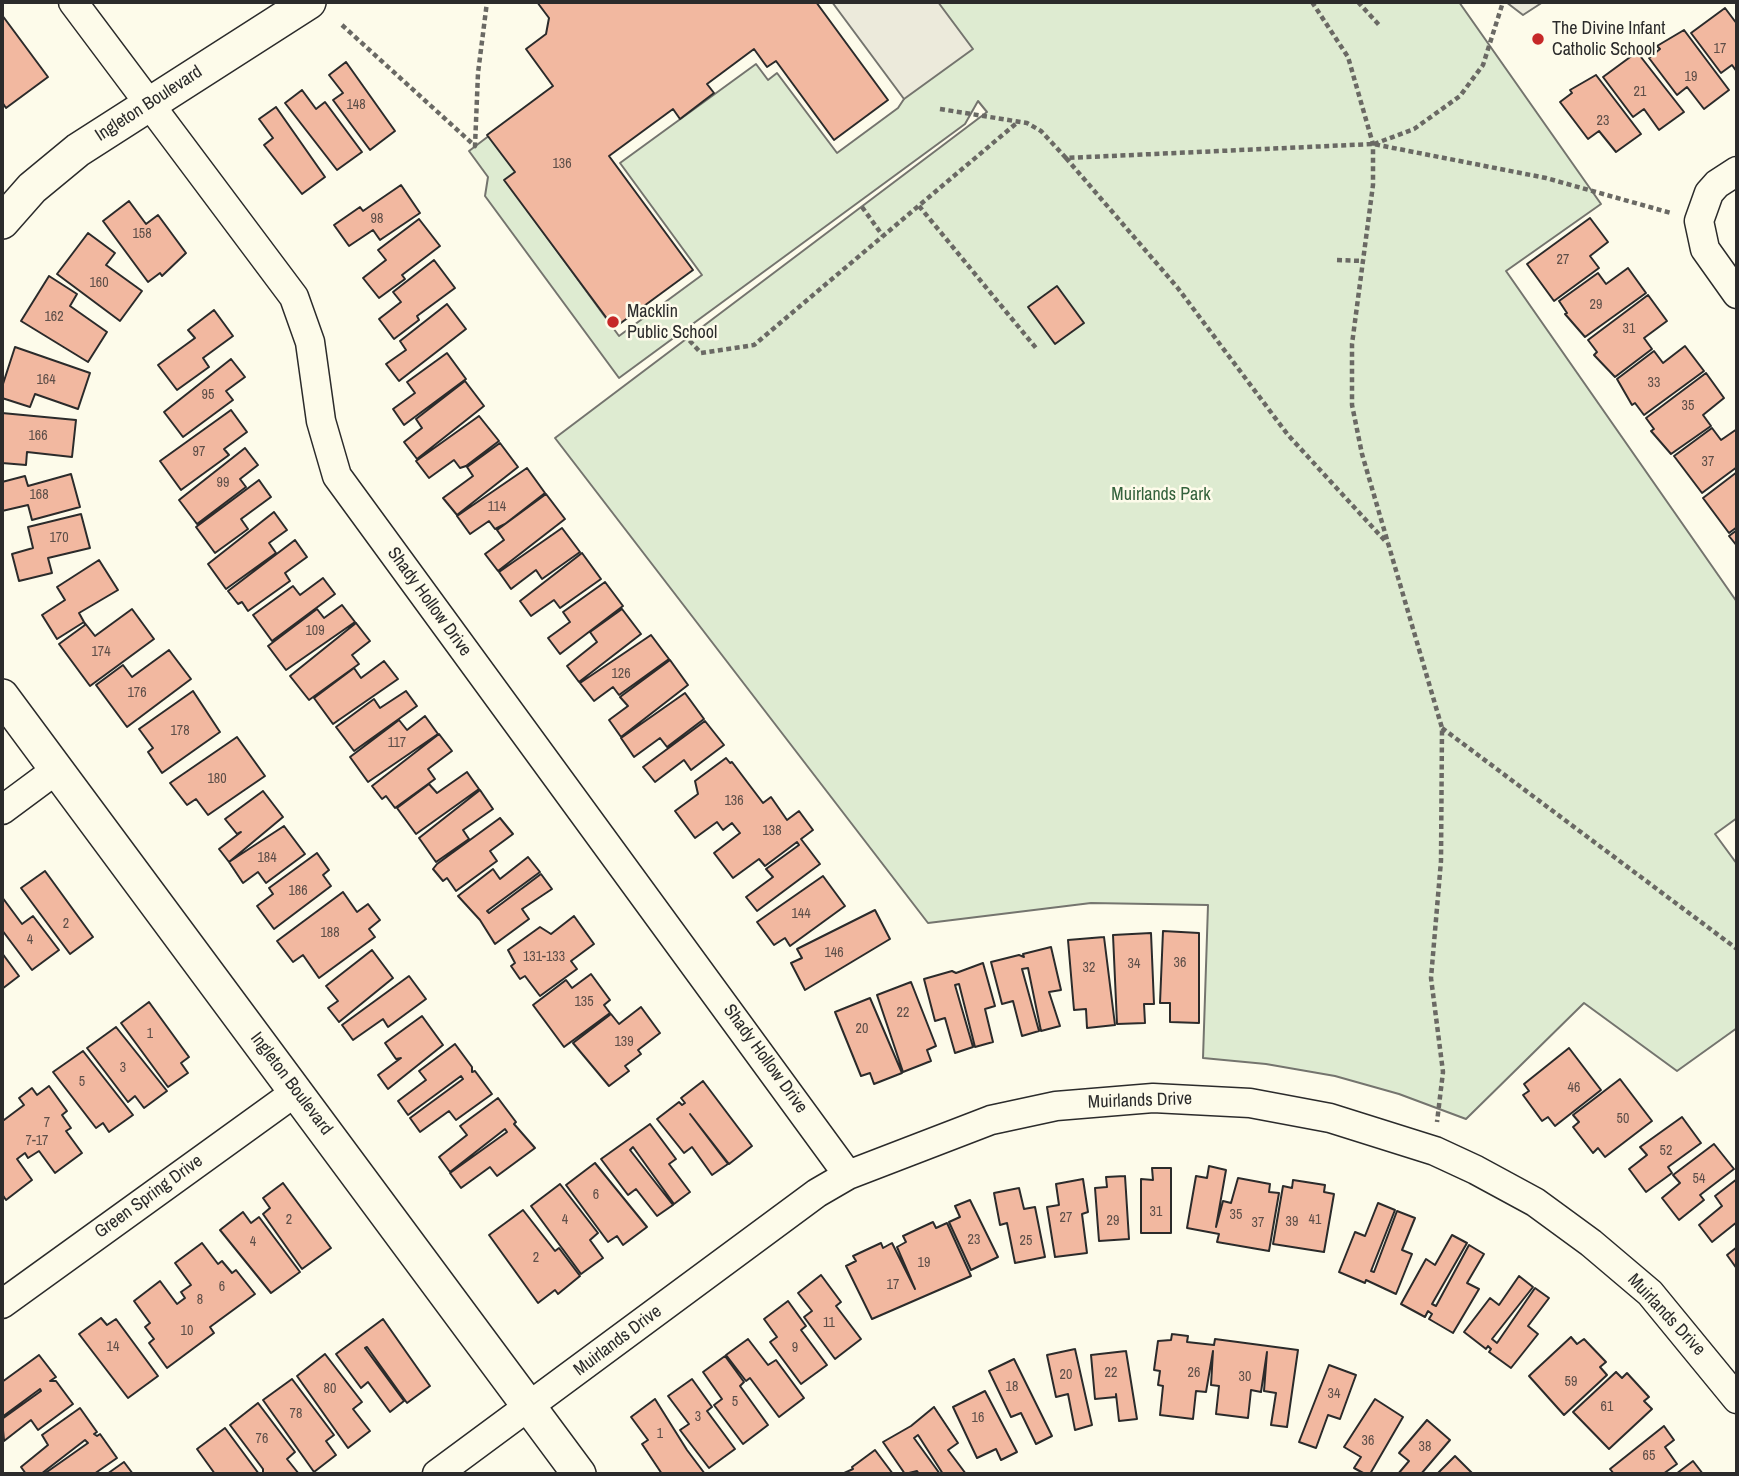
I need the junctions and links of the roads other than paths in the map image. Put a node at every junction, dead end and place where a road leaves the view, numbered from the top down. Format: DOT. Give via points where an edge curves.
graph roads {
  1 [pos="74,2"];
  2 [pos="309,2"];
  3 [pos="149,104"];
  4 [pos="1737,171"];
  5 [pos="2,222"];
  6 [pos="1737,294"];
  7 [pos="2,696"];
  8 [pos="56,770"];
  9 [pos="2,810"];
  10 [pos="296,1091"];
  11 [pos="848,1175"];
  12 [pos="2,1304"];
  13 [pos="1737,1399"];
  14 [pos="529,1407"];
  15 [pos="438,1474"];
  16 [pos="579,1474"];
  1 -- 3 [label="street, Shady Hollow Drive"];
  2 -- 3 [label="street, Ingleton Boulevard"];
  3 -- 5 [label="street, Ingleton Boulevard" via="78,150 32,188"];
  3 -- 11 [label="street, Shady Hollow Drive" via="294,297 310,342 321,421 337,477"];
  4 -- 6 [label="street" via="1709,193 1699,221 1705,249"];
  7 -- 8 [label="street, Ingleton Boulevard"];
  8 -- 9 [label="street"];
  8 -- 10 [label="street, Ingleton Boulevard"];
  10 -- 12 [label="street, Green Spring Drive"];
  10 -- 14 [label="street, Ingleton Boulevard"];
  11 -- 13 [label="street, Muirlands Drive" via="990,1120 1056,1106 1153,1098 1237,1102 1360,1127 1428,1149 1535,1202 1650,1293"];
  11 -- 14 [label="street, Muirlands Drive" via="817,1193"];
  14 -- 15 [label="street"];
  14 -- 16 [label="street, Ingleton Boulevard"];
}
